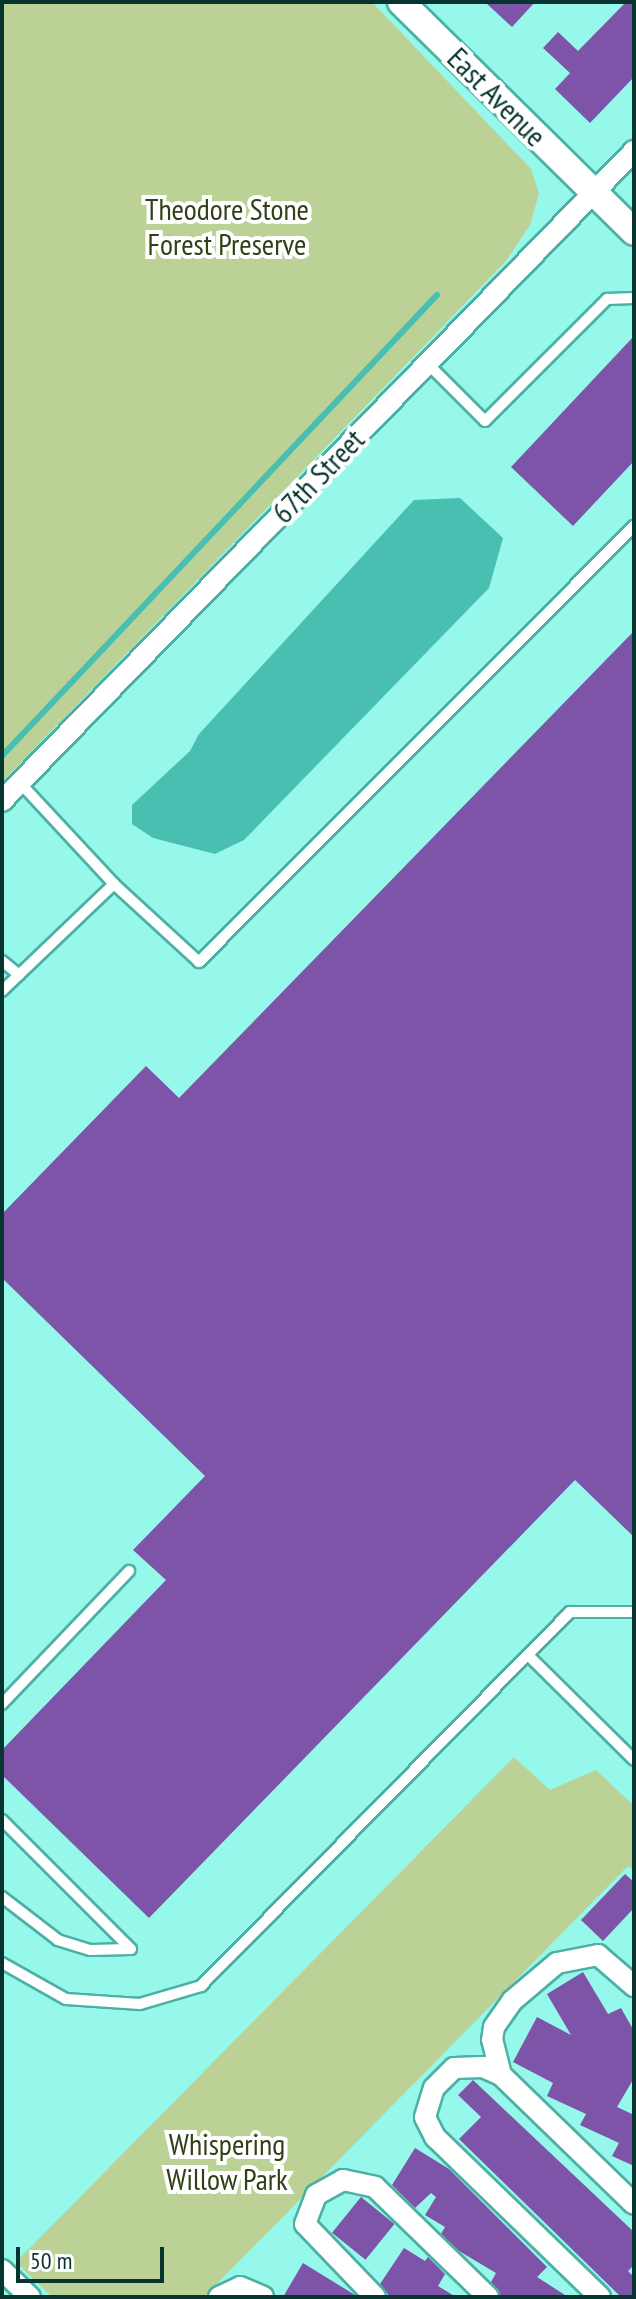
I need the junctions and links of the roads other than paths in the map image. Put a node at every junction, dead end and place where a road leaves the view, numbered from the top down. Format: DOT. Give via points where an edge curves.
graph roads {
  1 [pos="401,2"];
  2 [pos="634,151"];
  3 [pos="593,193"];
  4 [pos="634,232"];
  5 [pos="634,298"];
  6 [pos="427,363"];
  7 [pos="634,526"];
  8 [pos="20,783"];
  9 [pos="2,801"];
  10 [pos="114,884"];
  11 [pos="2,961"];
  12 [pos="19,975"];
  13 [pos="2,991"];
  14 [pos="129,1571"];
  15 [pos="634,1612"];
  16 [pos="528,1655"];
  17 [pos="2,1704"];
  18 [pos="634,1760"];
  19 [pos="2,1820"];
  20 [pos="2,1897"];
  21 [pos="2,1963"];
  22 [pos="634,1986"];
  23 [pos="501,2075"];
  24 [pos="634,2204"];
  25 [pos="2,2270"];
  26 [pos="30,2297"];
  27 [pos="219,2297"];
  28 [pos="263,2297"];
  29 [pos="375,2297"];
  30 [pos="488,2297"];
  31 [pos="600,2297"];
  1 -- 3 [label="street, East Avenue"];
  2 -- 3 [label="street, 67th Street"];
  3 -- 4 [label="street, East Avenue"];
  3 -- 6 [label="street, 67th Street"];
  5 -- 6 [label="lane" via="607,299 485,421"];
  6 -- 8 [label="street, 67th Street"];
  7 -- 10 [label="lane" via="199,962"];
  8 -- 9 [label="street, 67th Street"];
  8 -- 10 [label="lane"];
  10 -- 12 [label="lane"];
  11 -- 12 [label="lane"];
  12 -- 13 [label="lane"];
  14 -- 17 [label="lane"];
  15 -- 16 [label="lane" via="570,1612"];
  16 -- 18 [label="lane"];
  16 -- 21 [label="lane" via="201,1986 140,2004 66,1999"];
  19 -- 20 [label="lane" via="131,1949 90,1950 58,1940"];
  22 -- 23 [label="street" via="598,1955 557,1963 512,2001 494,2027"];
  23 -- 24 [label="street"];
  23 -- 31 [label="street" via="483,2067 454,2068 434,2088 425,2117 429,2127"];
  25 -- 26 [label="street"];
  27 -- 28 [label="street" via="240,2287"];
  29 -- 30 [label="street" via="305,2224 316,2195 343,2180 375,2187"];
}
